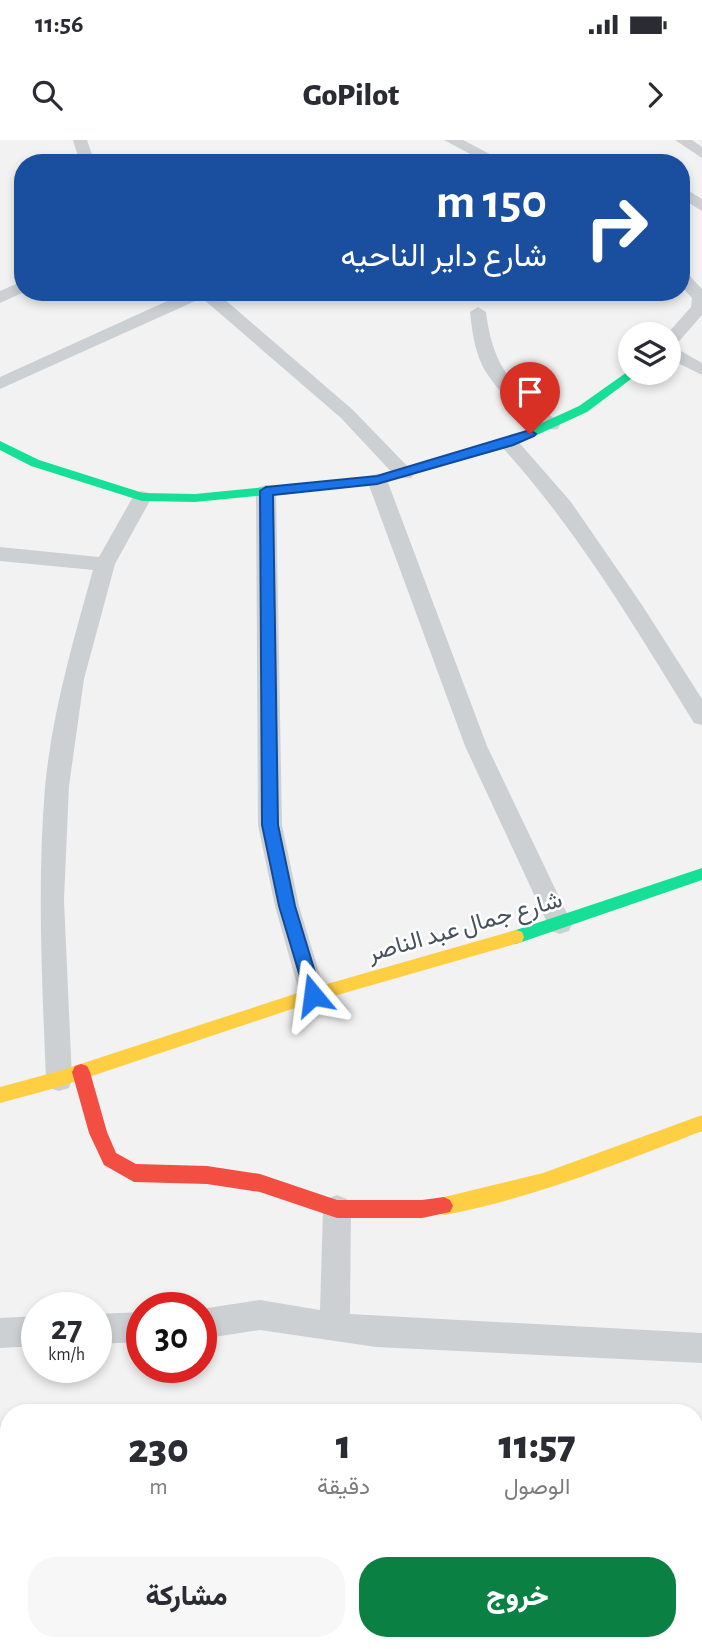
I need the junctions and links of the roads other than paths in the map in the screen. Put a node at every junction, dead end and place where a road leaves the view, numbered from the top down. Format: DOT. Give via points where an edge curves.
graph roads {
  1 [pos="682,140"];
  2 [pos="458,141"];
  3 [pos="482,154"];
  4 [pos="702,154"];
  5 [pos="690,286"];
  6 [pos="184,301"];
  7 [pos="215,301"];
  8 [pos="478,312"];
  9 [pos="693,329"];
  10 [pos="681,358"];
  11 [pos="702,370"];
  12 [pos="618,383"];
  13 [pos="0,384"];
  14 [pos="551,425"];
  15 [pos="509,443"];
  16 [pos="0,445"];
  17 [pos="404,474"];
  18 [pos="377,480"];
  19 [pos="266,491"];
  20 [pos="142,497"];
  21 [pos="0,554"];
  22 [pos="105,564"];
  23 [pos="702,717"];
  24 [pos="702,874"];
  25 [pos="560,924"];
  26 [pos="313,995"];
  27 [pos="70,1076"];
  28 [pos="0,1096"];
  29 [pos="702,1123"];
  30 [pos="337,1209"];
  31 [pos="217,1322"];
  32 [pos="335,1328"];
  33 [pos="21,1332"];
  34 [pos="0,1333"];
  35 [pos="702,1348"];
  1 -- 4 [label="street"];
  2 -- 3 [label="street"];
  5 -- 9 [label="street" via="700,297"];
  6 -- 13 [label="street"];
  7 -- 17 [label="street" via="347,414"];
  8 -- 14 [label="street" via="480,342 493,372 518,401"];
  10 -- 11 [label="street"];
  12 -- 14 [label="street"];
  14 -- 15 [label="street"];
  15 -- 17 [label="street"];
  15 -- 23 [label="street" via="585,533"];
  16 -- 20 [label="street" via="35,463"];
  17 -- 18 [label="street"];
  18 -- 19 [label="street"];
  18 -- 25 [label="street" via="477,746"];
  19 -- 20 [label="street" via="195,498"];
  19 -- 26 [label="street" via="270,825"];
  20 -- 22 [label="street"];
  21 -- 22 [label="street"];
  22 -- 27 [label="street" via="74,679 57,786 52,900"];
  24 -- 25 [label="street, شارع جمال عبد الناصر"];
  25 -- 26 [label="street, شارع جمال عبد الناصر"];
  26 -- 27 [label="street, شارع جمال عبد الناصر"];
  27 -- 28 [label="street, شارع جمال عبد الناصر"];
  27 -- 30 [label="street" via="110,1159 134,1173 207,1175 260,1183"];
  29 -- 30 [label="street" via="480,1200 422,1209"];
  30 -- 32 [label="street"];
  31 -- 32 [label="street" via="260,1315"];
  32 -- 35 [label="street"];
  33 -- 34 [label="street"];
}
